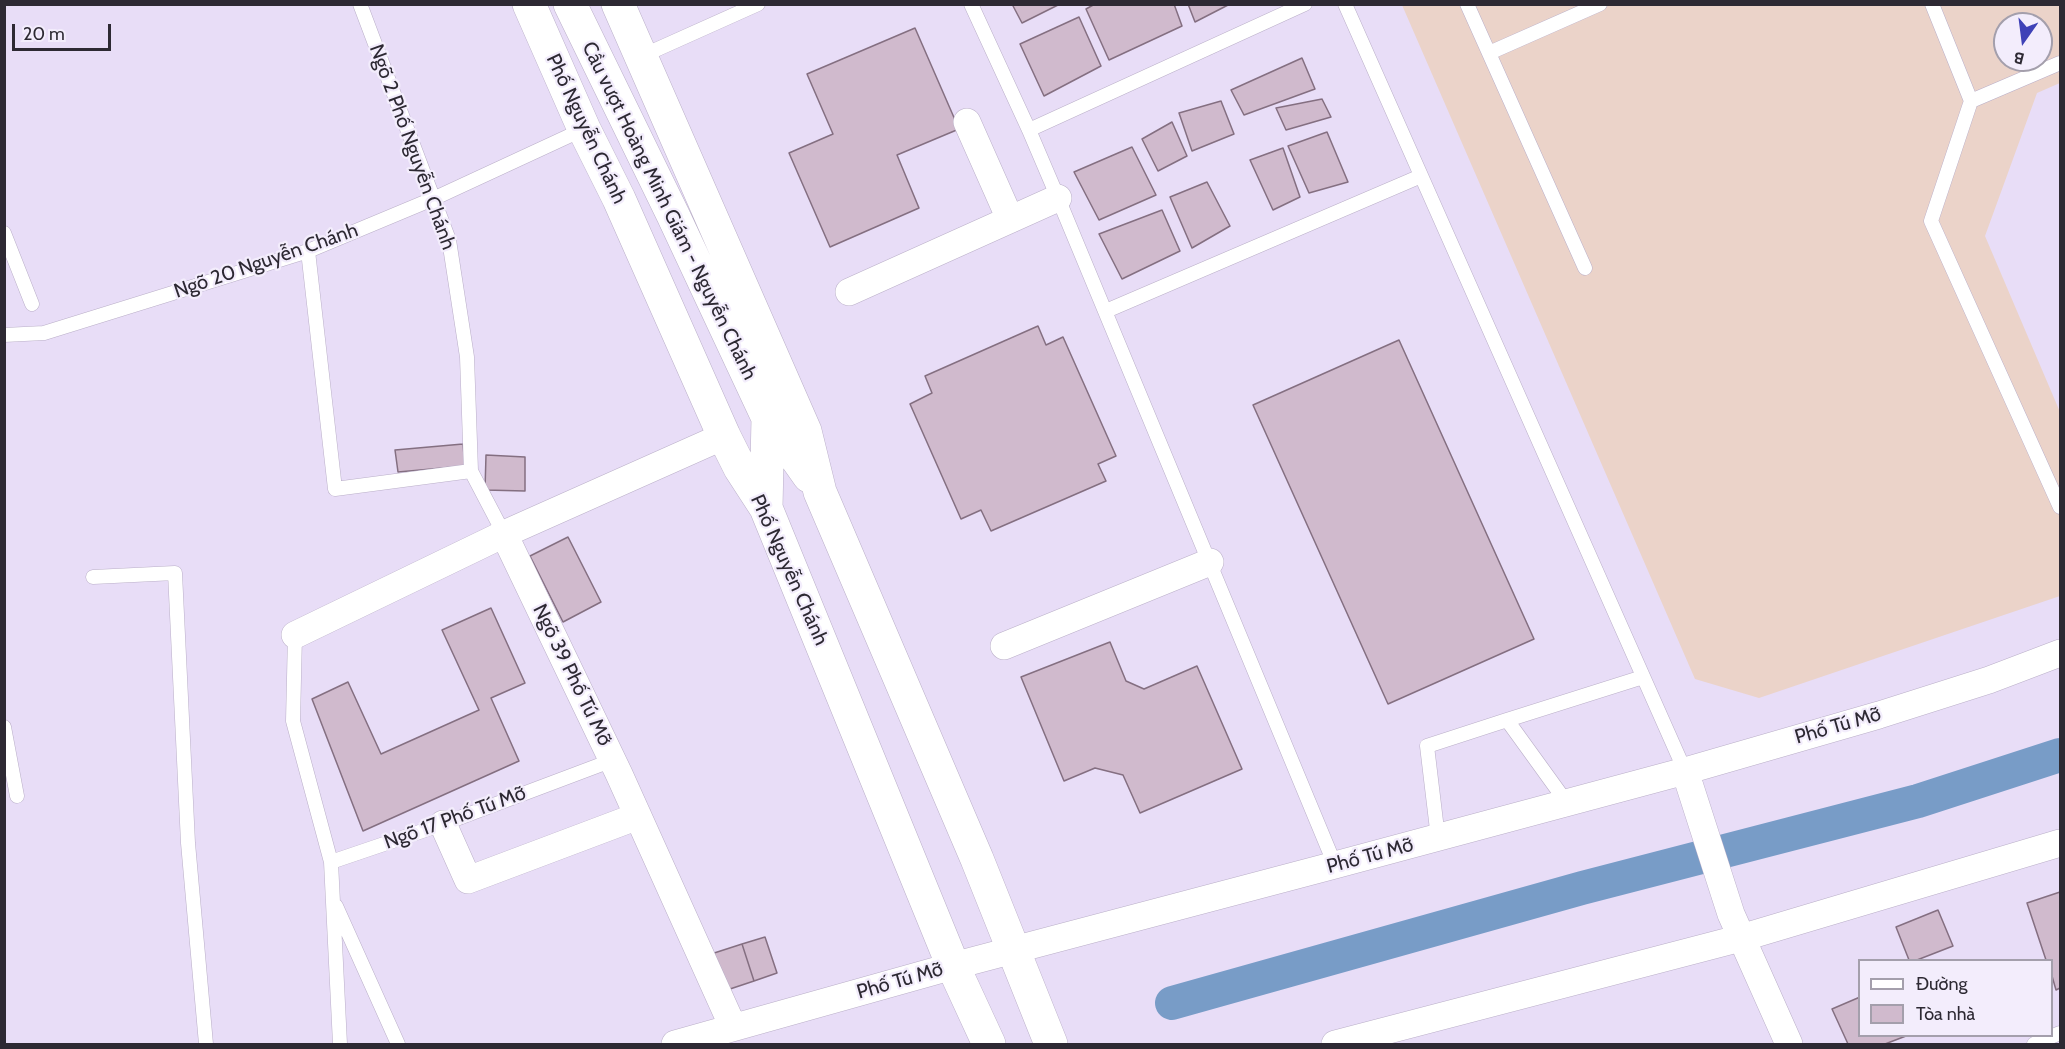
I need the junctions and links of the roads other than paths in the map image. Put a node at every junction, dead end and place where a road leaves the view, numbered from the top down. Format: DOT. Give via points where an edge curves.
graph roads {
  1 [pos="360,4"];
  2 [pos="529,4"];
  3 [pos="570,4"];
  4 [pos="618,4"];
  5 [pos="758,4"];
  6 [pos="971,4"];
  7 [pos="1305,4"];
  8 [pos="1346,4"];
  9 [pos="1467,4"];
  10 [pos="1600,4"];
  11 [pos="1932,4"];
  12 [pos="1489,53"];
  13 [pos="642,56"];
  14 [pos="2061,63"];
  15 [pos="1971,100"];
  16 [pos="967,122"];
  17 [pos="584,129"];
  18 [pos="1029,130"];
  19 [pos="1421,176"];
  20 [pos="435,198"];
  21 [pos="1058,198"];
  22 [pos="1010,219"];
  23 [pos="4,233"];
  24 [pos="308,251"];
  25 [pos="1585,268"];
  26 [pos="849,292"];
  27 [pos="32,304"];
  28 [pos="1106,311"];
  29 [pos="4,335"];
  30 [pos="768,418"];
  31 [pos="724,436"];
  32 [pos="471,471"];
  33 [pos="820,492"];
  34 [pos="2061,507"];
  35 [pos="766,508"];
  36 [pos="504,534"];
  37 [pos="1210,562"];
  38 [pos="93,577"];
  39 [pos="295,636"];
  40 [pos="1004,646"];
  41 [pos="2061,653"];
  42 [pos="1643,676"];
  43 [pos="1507,720"];
  44 [pos="4,727"];
  45 [pos="613,760"];
  46 [pos="1684,771"];
  47 [pos="17,796"];
  48 [pos="1567,802"];
  49 [pos="638,816"];
  50 [pos="443,824"];
  51 [pos="1438,838"];
  52 [pos="2061,843"];
  53 [pos="332,862"];
  54 [pos="1335,866"];
  55 [pos="333,898"];
  56 [pos="1736,926"];
  57 [pos="1014,951"];
  58 [pos="953,966"];
  59 [pos="734,1027"];
  60 [pos="2051,1037"];
  61 [pos="206,1044"];
  62 [pos="340,1044"];
  63 [pos="398,1044"];
  64 [pos="675,1044"];
  65 [pos="989,1044"];
  66 [pos="1051,1044"];
  67 [pos="1335,1044"];
  68 [pos="1789,1044"];
  69 [pos="2034,1044"];
  1 -- 20 [label="lane, Ngõ 2 Phố Nguyễn Chánh"];
  2 -- 17 [label="street, Phố Nguyễn Chánh"];
  3 -- 30 [label="street, Cầu vượt Hoàng Minh Giám - Nguyễn Chánh"];
  4 -- 13 [label="street"];
  5 -- 13 [label="lane"];
  6 -- 18 [label="lane"];
  7 -- 18 [label="lane"];
  8 -- 19 [label="lane"];
  9 -- 12 [label="lane"];
  10 -- 12 [label="lane"];
  11 -- 15 [label="lane"];
  12 -- 25 [label="lane"];
  13 -- 33 [label="street" via="805,431"];
  14 -- 15 [label="lane"];
  15 -- 34 [label="lane" via="1931,221"];
  16 -- 22 [label="street"];
  17 -- 20 [label="lane, Ngõ 20 Nguyễn Chánh"];
  17 -- 31 [label="street, Phố Nguyễn Chánh"];
  18 -- 21 [label="lane"];
  19 -- 28 [label="lane"];
  19 -- 42 [label="lane"];
  20 -- 24 [label="lane, Ngõ 20 Nguyễn Chánh"];
  20 -- 32 [label="lane, Ngõ 2 Phố Nguyễn Chánh" via="449,240 467,357"];
  21 -- 22 [label="street"];
  21 -- 28 [label="lane"];
  22 -- 26 [label="street"];
  23 -- 27 [label="lane"];
  24 -- 29 [label="lane, Ngõ 20 Nguyễn Chánh" via="44,333"];
  24 -- 32 [label="lane" via="335,489"];
  28 -- 37 [label="lane"];
  30 -- 33 [label="street, Cầu vượt Hoàng Minh Giám - Nguyễn Chánh"];
  30 -- 35 [label="street, Cầu vượt Hoàng Minh Giám - Nguyễn Chánh"];
  31 -- 35 [label="street, Phố Nguyễn Chánh"];
  31 -- 36 [label="street"];
  32 -- 36 [label="lane"];
  33 -- 57 [label="street"];
  35 -- 58 [label="street, Phố Nguyễn Chánh"];
  36 -- 39 [label="street"];
  36 -- 45 [label="street, Ngõ 39 Phố Tú Mỡ"];
  37 -- 40 [label="street"];
  37 -- 54 [label="lane"];
  38 -- 61 [label="lane" via="176,573 188,843"];
  39 -- 53 [label="lane" via="293,720"];
  41 -- 46 [label="street, Phố Tú Mỡ" via="1890,711"];
  42 -- 43 [label="lane"];
  42 -- 46 [label="lane"];
  43 -- 48 [label="lane"];
  43 -- 51 [label="lane" via="1427,746"];
  44 -- 47 [label="lane"];
  45 -- 49 [label="street, Ngõ 39 Phố Tú Mỡ"];
  45 -- 50 [label="lane, Ngõ 17 Phố Tú Mỡ"];
  46 -- 48 [label="street, Phố Tú Mỡ"];
  46 -- 56 [label="street"];
  48 -- 51 [label="street, Phố Tú Mỡ"];
  49 -- 50 [label="street" via="468,880"];
  49 -- 59 [label="street, Ngõ 39 Phố Tú Mỡ"];
  50 -- 53 [label="lane, Ngõ 17 Phố Tú Mỡ"];
  51 -- 54 [label="street, Phố Tú Mỡ"];
  52 -- 56 [label="street"];
  53 -- 55 [label="lane"];
  54 -- 57 [label="street, Phố Tú Mỡ"];
  55 -- 62 [label="lane"];
  55 -- 63 [label="lane"];
  56 -- 67 [label="street"];
  56 -- 68 [label="street"];
  57 -- 58 [label="street, Phố Tú Mỡ"];
  57 -- 66 [label="street"];
  58 -- 59 [label="street, Phố Tú Mỡ"];
  58 -- 65 [label="street, Phố Nguyễn Chánh"];
  59 -- 64 [label="street, Phố Tú Mỡ"];
  60 -- 69 [label="lane"];
}
